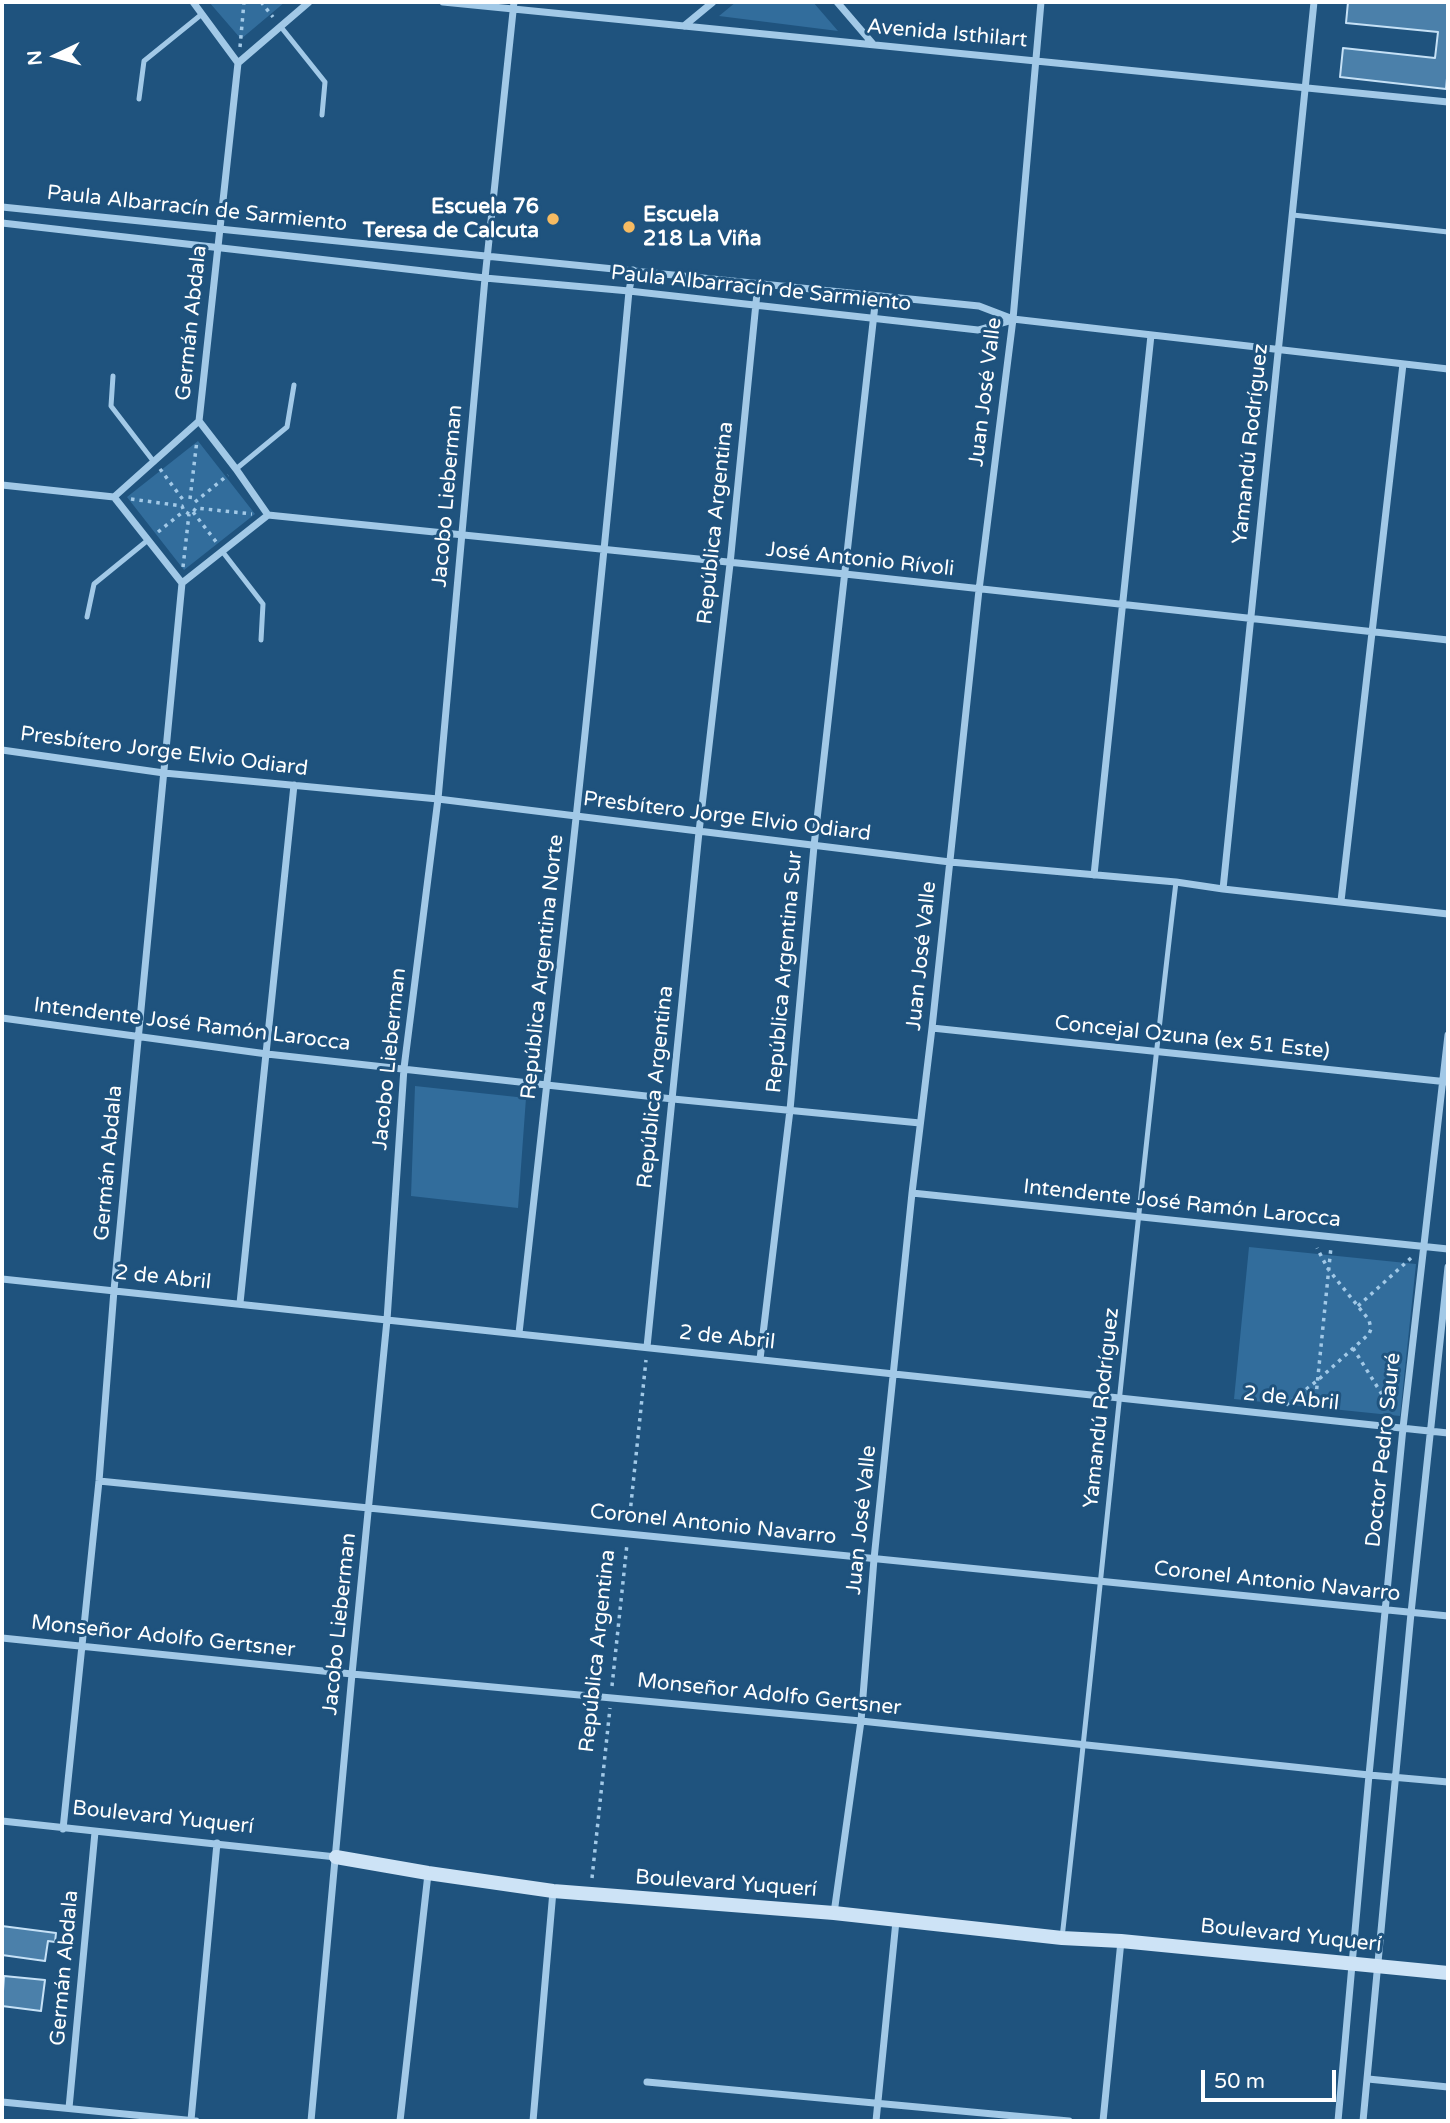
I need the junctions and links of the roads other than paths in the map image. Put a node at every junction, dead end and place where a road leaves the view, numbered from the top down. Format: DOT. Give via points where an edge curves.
graph roads {
  1 [pos="192,2"];
  2 [pos="310,2"];
  3 [pos="443,2"];
  4 [pos="713,2"];
  5 [pos="836,2"];
  6 [pos="1041,2"];
  7 [pos="1314,2"];
  8 [pos="514,5"];
  9 [pos="202,14"];
  10 [pos="684,26"];
  11 [pos="281,27"];
  12 [pos="873,44"];
  13 [pos="1036,60"];
  14 [pos="238,63"];
  15 [pos="1306,88"];
  16 [pos="139,99"];
  17 [pos="1448,102"];
  18 [pos="322,116"];
  19 [pos="2,206"];
  20 [pos="1293,215"];
  21 [pos="2,223"];
  22 [pos="220,229"];
  23 [pos="1448,232"];
  24 [pos="218,247"];
  25 [pos="487,256"];
  26 [pos="633,270"];
  27 [pos="485,278"];
  28 [pos="758,283"];
  29 [pos="629,291"];
  30 [pos="876,296"];
  31 [pos="756,306"];
  32 [pos="874,319"];
  33 [pos="1013,320"];
  34 [pos="1151,335"];
  35 [pos="1279,349"];
  36 [pos="1403,363"];
  37 [pos="1448,369"];
  38 [pos="114,376"];
  39 [pos="294,386"];
  40 [pos="199,421"];
  41 [pos="154,461"];
  42 [pos="236,469"];
  43 [pos="2,485"];
  44 [pos="114,497"];
  45 [pos="268,515"];
  46 [pos="461,536"];
  47 [pos="148,540"];
  48 [pos="222,551"];
  49 [pos="606,551"];
  50 [pos="730,564"];
  51 [pos="845,574"];
  52 [pos="182,583"];
  53 [pos="979,590"];
  54 [pos="1124,606"];
  55 [pos="87,617"];
  56 [pos="1250,619"];
  57 [pos="1372,632"];
  58 [pos="261,640"];
  59 [pos="1448,640"];
  60 [pos="2,750"];
  61 [pos="164,773"];
  62 [pos="294,785"];
  63 [pos="438,799"];
  64 [pos="577,816"];
  65 [pos="699,832"];
  66 [pos="814,846"];
  67 [pos="950,863"];
  68 [pos="1094,875"];
  69 [pos="1176,882"];
  70 [pos="1223,889"];
  71 [pos="1341,901"];
  72 [pos="1448,914"];
  73 [pos="2,1018"];
  74 [pos="932,1027"];
  75 [pos="1448,1035"];
  76 [pos="139,1036"];
  77 [pos="1156,1051"];
  78 [pos="267,1054"];
  79 [pos="404,1068"];
  80 [pos="1446,1082"];
  81 [pos="547,1085"];
  82 [pos="673,1099"];
  83 [pos="790,1110"];
  84 [pos="920,1124"];
  85 [pos="912,1193"];
  86 [pos="1139,1217"];
  87 [pos="1424,1247"];
  88 [pos="1448,1249"];
  89 [pos="1448,1267"];
  90 [pos="2,1279"];
  91 [pos="114,1290"];
  92 [pos="240,1303"];
  93 [pos="387,1321"];
  94 [pos="519,1333"];
  95 [pos="647,1347"];
  96 [pos="761,1359"];
  97 [pos="894,1373"];
  98 [pos="1120,1398"];
  99 [pos="1403,1428"];
  100 [pos="1431,1431"];
  101 [pos="1448,1433"];
  102 [pos="99,1481"];
  103 [pos="369,1508"];
  104 [pos="874,1559"];
  105 [pos="1101,1582"];
  106 [pos="1385,1610"];
  107 [pos="1411,1613"];
  108 [pos="1448,1616"];
  109 [pos="2,1638"];
  110 [pos="80,1646"];
  111 [pos="352,1674"];
  112 [pos="861,1721"];
  113 [pos="1084,1744"];
  114 [pos="1368,1775"];
  115 [pos="1396,1777"];
  116 [pos="1448,1782"];
  117 [pos="2,1821"];
  118 [pos="63,1829"];
  119 [pos="95,1832"];
  120 [pos="217,1843"];
  121 [pos="336,1857"];
  122 [pos="428,1873"];
  123 [pos="553,1891"];
  124 [pos="834,1913"];
  125 [pos="896,1921"];
  126 [pos="1062,1938"];
  127 [pos="1121,1941"];
  128 [pos="1353,1963"];
  129 [pos="1378,1966"];
  130 [pos="1448,1973"];
  131 [pos="1368,2079"];
  132 [pos="647,2082"];
  133 [pos="1448,2087"];
  134 [pos="2,2102"];
  135 [pos="878,2103"];
  136 [pos="69,2108"];
  137 [pos="191,2120"];
  138 [pos="196,2121"];
  139 [pos="311,2121"];
  140 [pos="400,2121"];
  141 [pos="533,2121"];
  142 [pos="876,2121"];
  143 [pos="1069,2121"];
  144 [pos="1103,2121"];
  145 [pos="1338,2121"];
  146 [pos="1363,2121"];
  1 -- 9 [label="street"];
  2 -- 11 [label="street"];
  3 -- 8 [label="street, Avenida Isthilart"];
  4 -- 10 [label="street"];
  5 -- 12 [label="street"];
  6 -- 13 [label="street, Juan José Valle"];
  7 -- 15 [label="street, Yamandú Rodríguez"];
  8 -- 10 [label="street, Avenida Isthilart"];
  8 -- 25 [label="street, Jacobo Lieberman"];
  9 -- 14 [label="street"];
  9 -- 16 [label="lane" via="145,61"];
  10 -- 12 [label="street, Avenida Isthilart"];
  11 -- 14 [label="street"];
  11 -- 18 [label="lane" via="325,82"];
  12 -- 13 [label="street, Avenida Isthilart"];
  13 -- 15 [label="street, Avenida Isthilart"];
  13 -- 33 [label="street, Juan José Valle"];
  14 -- 22 [label="street, Germán Abdala"];
  15 -- 17 [label="street, Avenida Isthilart"];
  15 -- 20 [label="street, Yamandú Rodríguez"];
  19 -- 22 [label="street, Paula Albarracín de Sarmiento"];
  20 -- 23 [label="lane"];
  20 -- 35 [label="street, Yamandú Rodríguez"];
  21 -- 24 [label="street, Paula Albarracín de Sarmiento"];
  22 -- 24 [label="street, Germán Abdala"];
  22 -- 25 [label="street, Paula Albarracín de Sarmiento"];
  24 -- 27 [label="street, Paula Albarracín de Sarmiento"];
  24 -- 40 [label="street, Germán Abdala"];
  25 -- 26 [label="street, Paula Albarracín de Sarmiento"];
  25 -- 27 [label="street, Jacobo Lieberman"];
  26 -- 28 [label="street, Paula Albarracín de Sarmiento"];
  26 -- 29 [label="street, República Argentina Norte"];
  27 -- 29 [label="street, Paula Albarracín de Sarmiento"];
  27 -- 46 [label="street, Jacobo Lieberman"];
  28 -- 30 [label="street, Paula Albarracín de Sarmiento"];
  28 -- 31 [label="street, República Argentina"];
  29 -- 31 [label="street, Paula Albarracín de Sarmiento"];
  29 -- 49 [label="street, República Argentina Norte"];
  30 -- 32 [label="street, República Argentina Sur"];
  30 -- 33 [label="street, Paula Albarracín de Sarmiento" via="979,306"];
  31 -- 32 [label="street, Paula Albarracín de Sarmiento"];
  31 -- 50 [label="street, República Argentina"];
  32 -- 33 [label="street, Paula Albarracín de Sarmiento" via="978,330"];
  32 -- 51 [label="street, República Argentina Sur"];
  33 -- 34 [label="street, Paula Albarracín de Sarmiento"];
  33 -- 53 [label="street, Juan José Valle"];
  34 -- 35 [label="street, Paula Albarracín de Sarmiento"];
  34 -- 54 [label="street"];
  35 -- 36 [label="street, Paula Albarracín de Sarmiento"];
  35 -- 56 [label="street, Yamandú Rodríguez"];
  36 -- 37 [label="street, Paula Albarracín de Sarmiento"];
  36 -- 57 [label="street"];
  38 -- 41 [label="lane" via="111,406"];
  39 -- 42 [label="lane" via="287,427"];
  40 -- 41 [label="street"];
  40 -- 42 [label="street"];
  41 -- 44 [label="street"];
  42 -- 45 [label="street"];
  43 -- 44 [label="street"];
  44 -- 47 [label="street"];
  45 -- 46 [label="street, José Antonio Rívoli"];
  45 -- 48 [label="street"];
  46 -- 49 [label="street, José Antonio Rívoli"];
  46 -- 63 [label="street, Jacobo Lieberman"];
  47 -- 52 [label="street"];
  47 -- 55 [label="lane" via="93,584"];
  48 -- 52 [label="street"];
  48 -- 58 [label="lane" via="263,604"];
  49 -- 50 [label="street, José Antonio Rívoli"];
  49 -- 64 [label="street, República Argentina Norte"];
  50 -- 51 [label="street, José Antonio Rívoli"];
  50 -- 65 [label="street, República Argentina"];
  51 -- 53 [label="street, José Antonio Rívoli"];
  51 -- 66 [label="street, República Argentina Sur"];
  52 -- 61 [label="street, Germán Abdala"];
  53 -- 54 [label="street, José Antonio Rívoli"];
  53 -- 67 [label="street, Juan José Valle"];
  54 -- 56 [label="street, José Antonio Rívoli"];
  54 -- 68 [label="street"];
  56 -- 57 [label="street, José Antonio Rívoli"];
  56 -- 70 [label="street, Yamandú Rodríguez"];
  57 -- 59 [label="street, José Antonio Rívoli"];
  57 -- 71 [label="street"];
  60 -- 61 [label="street, Presbítero Jorge Elvio Odiard"];
  61 -- 62 [label="street, Presbítero Jorge Elvio Odiard"];
  61 -- 76 [label="street, Germán Abdala"];
  62 -- 63 [label="street, Presbítero Jorge Elvio Odiard"];
  62 -- 78 [label="street"];
  63 -- 64 [label="street, Presbítero Jorge Elvio Odiard"];
  63 -- 79 [label="street, Jacobo Lieberman"];
  64 -- 65 [label="street, Presbítero Jorge Elvio Odiard"];
  64 -- 81 [label="street, República Argentina Norte"];
  65 -- 66 [label="street, Presbítero Jorge Elvio Odiard"];
  65 -- 82 [label="street, República Argentina"];
  66 -- 67 [label="street, Presbítero Jorge Elvio Odiard"];
  66 -- 83 [label="street, República Argentina Sur"];
  67 -- 68 [label="street, Presbítero Jorge Elvio Odiard"];
  67 -- 74 [label="street, Juan José Valle"];
  68 -- 69 [label="street, Presbítero Jorge Elvio Odiard"];
  69 -- 70 [label="street, Presbítero Jorge Elvio Odiard"];
  69 -- 77 [label="lane, Yamandú Rodríguez"];
  70 -- 71 [label="street, Presbítero Jorge Elvio Odiard"];
  71 -- 72 [label="street, Presbítero Jorge Elvio Odiard"];
  73 -- 76 [label="street, Intendente José Ramón Larocca"];
  74 -- 77 [label="street, Concejal Ozuna (ex 51 Este)"];
  74 -- 84 [label="street, Juan José Valle"];
  75 -- 80 [label="street, Doctor Pedro Sauré"];
  76 -- 78 [label="street, Intendente José Ramón Larocca"];
  76 -- 91 [label="street, Germán Abdala"];
  77 -- 80 [label="street, Concejal Ozuna (ex 51 Este)"];
  77 -- 86 [label="lane, Yamandú Rodríguez"];
  78 -- 79 [label="street, Intendente José Ramón Larocca"];
  78 -- 92 [label="street"];
  79 -- 81 [label="street, Intendente José Ramón Larocca"];
  79 -- 93 [label="street, Jacobo Lieberman"];
  80 -- 87 [label="street, Doctor Pedro Sauré"];
  81 -- 82 [label="street, Intendente José Ramón Larocca"];
  81 -- 94 [label="street, República Argentina Norte"];
  82 -- 83 [label="street, Intendente José Ramón Larocca"];
  82 -- 95 [label="street, República Argentina"];
  83 -- 84 [label="street, Intendente José Ramón Larocca"];
  83 -- 96 [label="street, República Argentina Sur"];
  84 -- 85 [label="street, Juan José Valle"];
  85 -- 86 [label="street, Intendente José Ramón Larocca"];
  85 -- 97 [label="street, Juan José Valle"];
  86 -- 87 [label="street, Intendente José Ramón Larocca"];
  86 -- 98 [label="lane, Yamandú Rodríguez"];
  87 -- 88 [label="street, Intendente José Ramón Larocca"];
  87 -- 99 [label="street, Doctor Pedro Sauré"];
  89 -- 100 [label="street, Doctor Pedro Sauré"];
  90 -- 91 [label="street, 2 de Abril"];
  91 -- 92 [label="street, 2 de Abril"];
  91 -- 102 [label="street, Germán Abdala"];
  92 -- 93 [label="street, 2 de Abril"];
  93 -- 94 [label="street, 2 de Abril"];
  93 -- 103 [label="street, Jacobo Lieberman"];
  94 -- 95 [label="street, 2 de Abril"];
  95 -- 96 [label="street, 2 de Abril"];
  96 -- 97 [label="street, 2 de Abril"];
  97 -- 98 [label="street, 2 de Abril"];
  97 -- 104 [label="street, Juan José Valle"];
  98 -- 99 [label="street, 2 de Abril"];
  98 -- 105 [label="lane, Yamandú Rodríguez"];
  99 -- 100 [label="street, 2 de Abril"];
  99 -- 106 [label="street, Doctor Pedro Sauré"];
  100 -- 101 [label="street, 2 de Abril"];
  100 -- 107 [label="street, Doctor Pedro Sauré"];
  102 -- 103 [label="street, Coronel Antonio Navarro"];
  102 -- 110 [label="street, Germán Abdala"];
  103 -- 104 [label="street, Coronel Antonio Navarro"];
  103 -- 111 [label="street, Jacobo Lieberman"];
  104 -- 105 [label="street, Coronel Antonio Navarro"];
  104 -- 112 [label="street, Juan José Valle"];
  105 -- 106 [label="street, Coronel Antonio Navarro"];
  105 -- 113 [label="lane, Yamandú Rodríguez"];
  106 -- 107 [label="street, Coronel Antonio Navarro"];
  106 -- 114 [label="street, Doctor Pedro Sauré"];
  107 -- 108 [label="street, Coronel Antonio Navarro"];
  107 -- 115 [label="street, Doctor Pedro Sauré"];
  109 -- 110 [label="street, Monseñor Adolfo Gertsner"];
  110 -- 111 [label="street, Monseñor Adolfo Gertsner"];
  110 -- 118 [label="street, Germán Abdala"];
  111 -- 112 [label="street, Monseñor Adolfo Gertsner"];
  111 -- 121 [label="street, Jacobo Lieberman"];
  112 -- 113 [label="street, Monseñor Adolfo Gertsner"];
  112 -- 124 [label="street, Juan José Valle"];
  113 -- 114 [label="street, Monseñor Adolfo Gertsner"];
  113 -- 126 [label="lane, Yamandú Rodríguez"];
  114 -- 115 [label="street, Monseñor Adolfo Gertsner"];
  114 -- 128 [label="street, Doctor Pedro Sauré"];
  115 -- 116 [label="street, Monseñor Adolfo Gertsner"];
  115 -- 129 [label="street, Doctor Pedro Sauré"];
  117 -- 118 [label="street, Boulevard Yuquerí"];
  118 -- 119 [label="street, Boulevard Yuquerí"];
  119 -- 120 [label="street, Boulevard Yuquerí"];
  119 -- 136 [label="street, Germán Abdala"];
  120 -- 121 [label="street, Boulevard Yuquerí"];
  120 -- 137 [label="street"];
  121 -- 122 [label="street, Boulevard Yuquerí"];
  121 -- 139 [label="street, Jacobo Lieberman"];
  122 -- 123 [label="street, Boulevard Yuquerí"];
  122 -- 140 [label="street"];
  123 -- 124 [label="street, Boulevard Yuquerí"];
  123 -- 141 [label="street"];
  124 -- 125 [label="street, Boulevard Yuquerí"];
  125 -- 126 [label="street, Boulevard Yuquerí"];
  125 -- 135 [label="street"];
  126 -- 127 [label="street, Boulevard Yuquerí"];
  127 -- 128 [label="street, Boulevard Yuquerí"];
  127 -- 144 [label="street"];
  128 -- 129 [label="street, Boulevard Yuquerí"];
  128 -- 145 [label="street, Doctor Pedro Sauré"];
  129 -- 130 [label="street, Boulevard Yuquerí"];
  129 -- 131 [label="street, Doctor Pedro Sauré"];
  131 -- 133 [label="street"];
  131 -- 146 [label="street, Doctor Pedro Sauré"];
  132 -- 135 [label="street"];
  134 -- 136 [label="street"];
  135 -- 142 [label="street"];
  135 -- 143 [label="street"];
  136 -- 137 [label="street"];
  137 -- 138 [label="street"];
}
